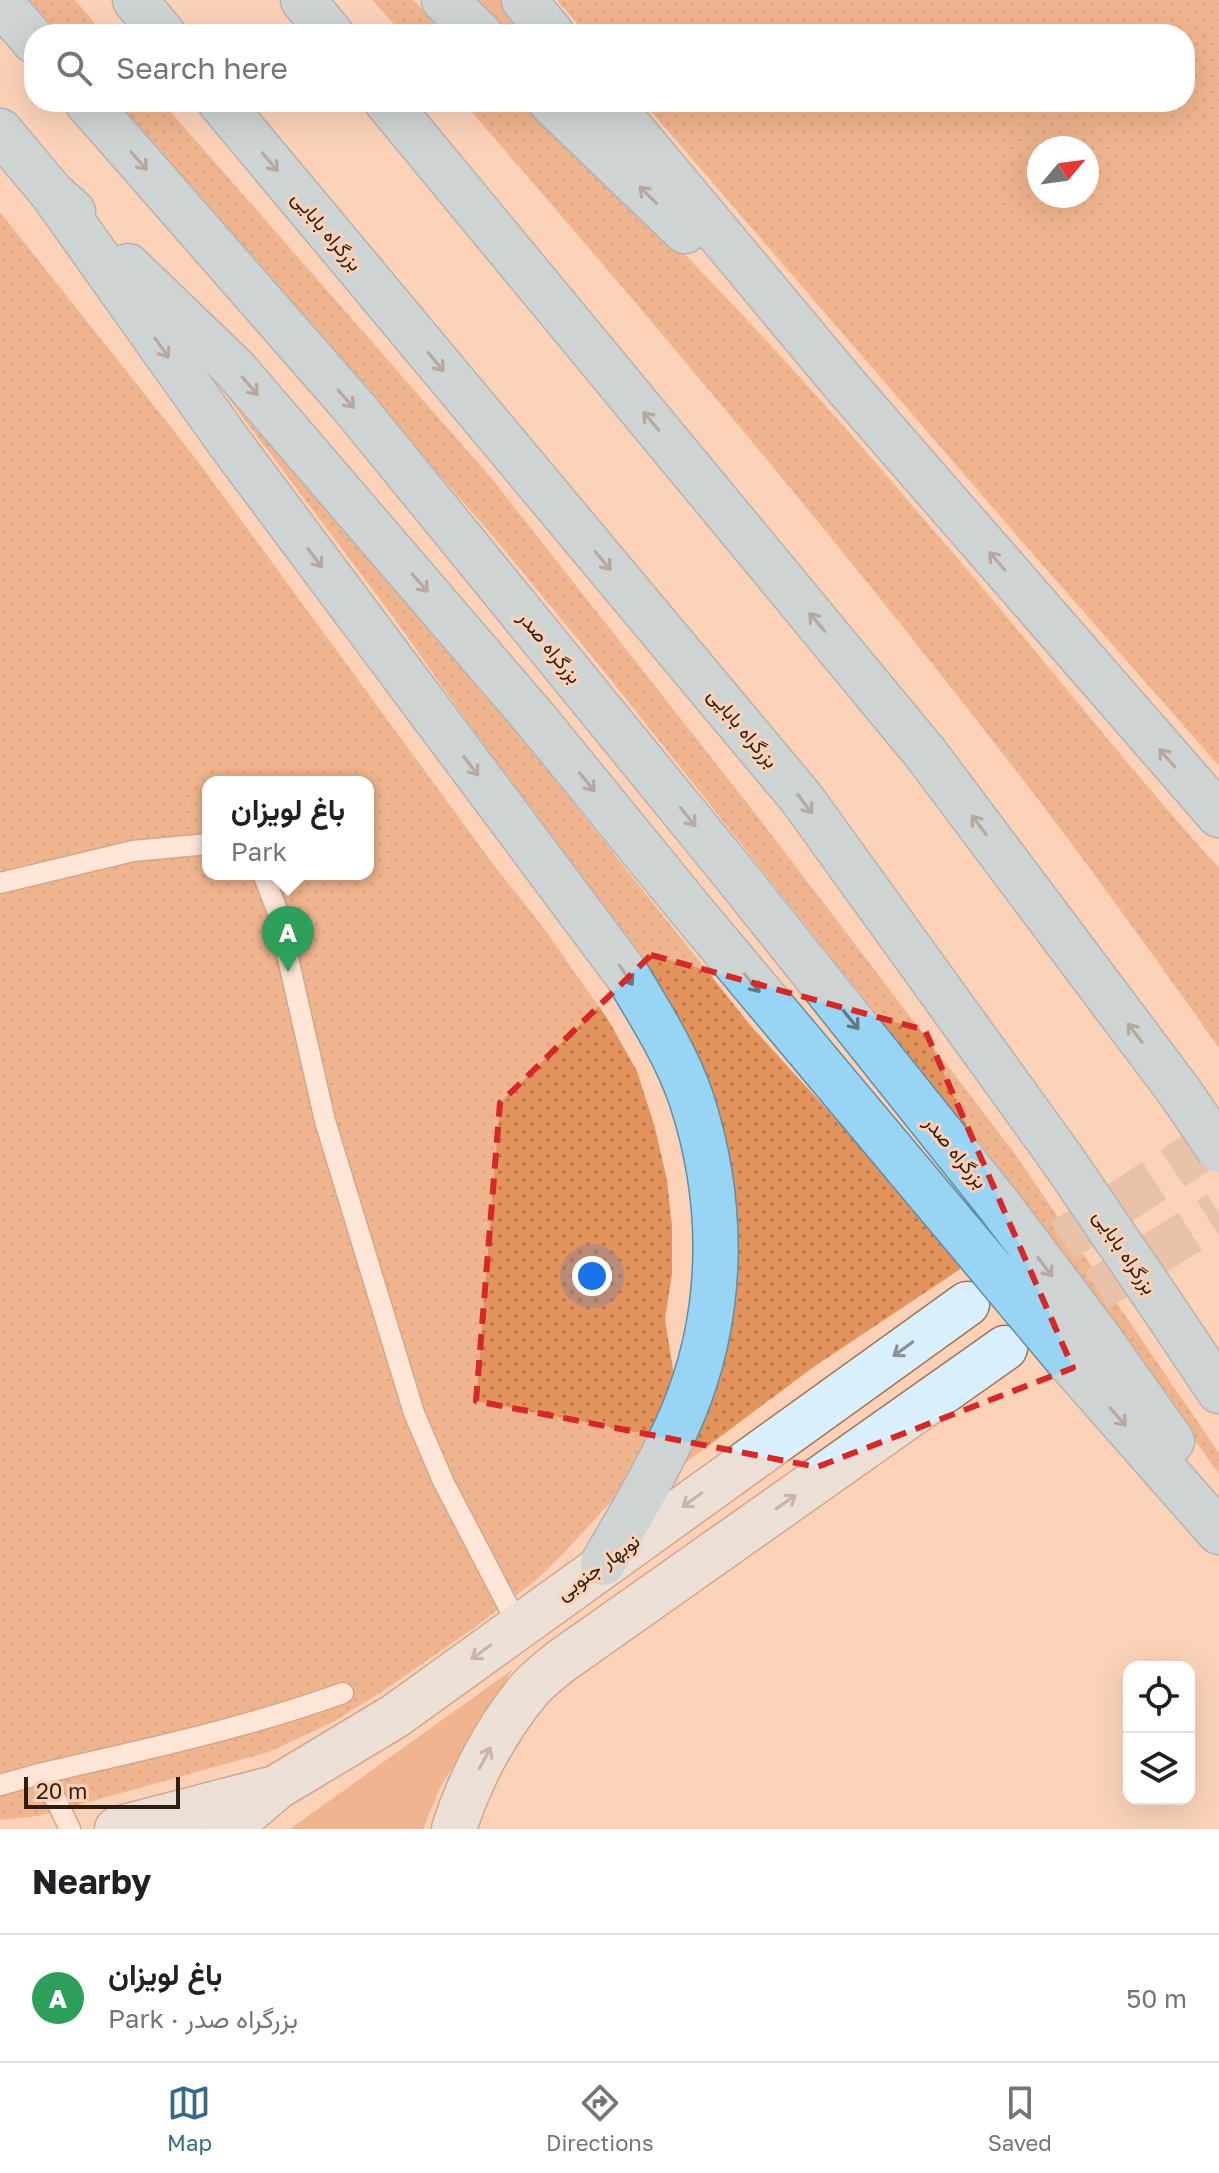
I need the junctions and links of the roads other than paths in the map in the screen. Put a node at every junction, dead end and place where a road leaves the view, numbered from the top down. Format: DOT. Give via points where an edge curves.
graph roads {
  1 [pos="135,0"];
  2 [pos="303,0"];
  3 [pos="444,0"];
  4 [pos="524,0"];
  5 [pos="0,2"];
  6 [pos="155,24"];
  7 [pos="323,24"];
  8 [pos="469,24"];
  9 [pos="544,24"];
  10 [pos="24,30"];
  11 [pos="96,112"];
  12 [pos="228,112"];
  13 [pos="395,112"];
  14 [pos="561,112"];
  15 [pos="617,112"];
  16 [pos="0,131"];
  17 [pos="52,193"];
  18 [pos="845,385"];
  19 [pos="1219,815"];
  20 [pos="202,845"];
  21 [pos="265,880"];
  22 [pos="0,883"];
  23 [pos="1219,1150"];
  24 [pos="967,1304"];
  25 [pos="1005,1348"];
  26 [pos="1083,1348"];
  27 [pos="1219,1391"];
  28 [pos="1219,1507"];
  29 [pos="1219,1532"];
  30 [pos="603,1563"];
  31 [pos="518,1625"];
  32 [pos="343,1693"];
  33 [pos="43,1773"];
  34 [pos="0,1785"];
  35 [pos="277,1787"];
  36 [pos="70,1829"];
  37 [pos="117,1829"];
  38 [pos="228,1829"];
  39 [pos="454,1829"];
  1 -- 6 [label="highway"];
  2 -- 7 [label="highway"];
  3 -- 8 [label="highway"];
  4 -- 9 [label="highway"];
  5 -- 10 [label="highway"];
  11 -- 26 [label="highway, بزرگراه صدر, one-way, bridge" via="352,405 998,1204"];
  12 -- 27 [label="highway, بزرگراه بابایی, one-way, bridge" via="802,799 1062,1159"];
  23 -- 13 [label="highway, one-way, bridge" via="926,754"];
  18 -- 14 [label="highway, one-way"];
  15 -- 18 [label="highway"];
  16 -- 17 [label="highway"];
  17 -- 26 [label="highway, one-way, bridge" via="235,369 537,721 964,1236"];
  17 -- 30 [label="highway, one-way" via="229,442 627,975 690,1096 716,1216 716,1282 706,1341 683,1412"];
  19 -- 18 [label="highway, one-way"];
  20 -- 22 [label="lane" via="133,851"];
  21 -- 31 [label="lane" via="277,910 325,1121 414,1413"];
  24 -- 30 [label="main road, نوبهار جنوبی, one-way"];
  39 -- 25 [label="main road, one-way" via="489,1750 528,1690 560,1662"];
  26 -- 28 [label="highway"];
  26 -- 29 [label="highway, one-way"];
  30 -- 31 [label="main road, نوبهار جنوبی"];
  31 -- 35 [label="main road, نوبهار جنوبی, one-way" via="395,1716"];
  32 -- 33 [label="lane" via="226,1729"];
  33 -- 34 [label="lane"];
  33 -- 36 [label="lane"];
  35 -- 37 [label="main road"];
  35 -- 38 [label="main road, نوبهار جنوبی"];
}
